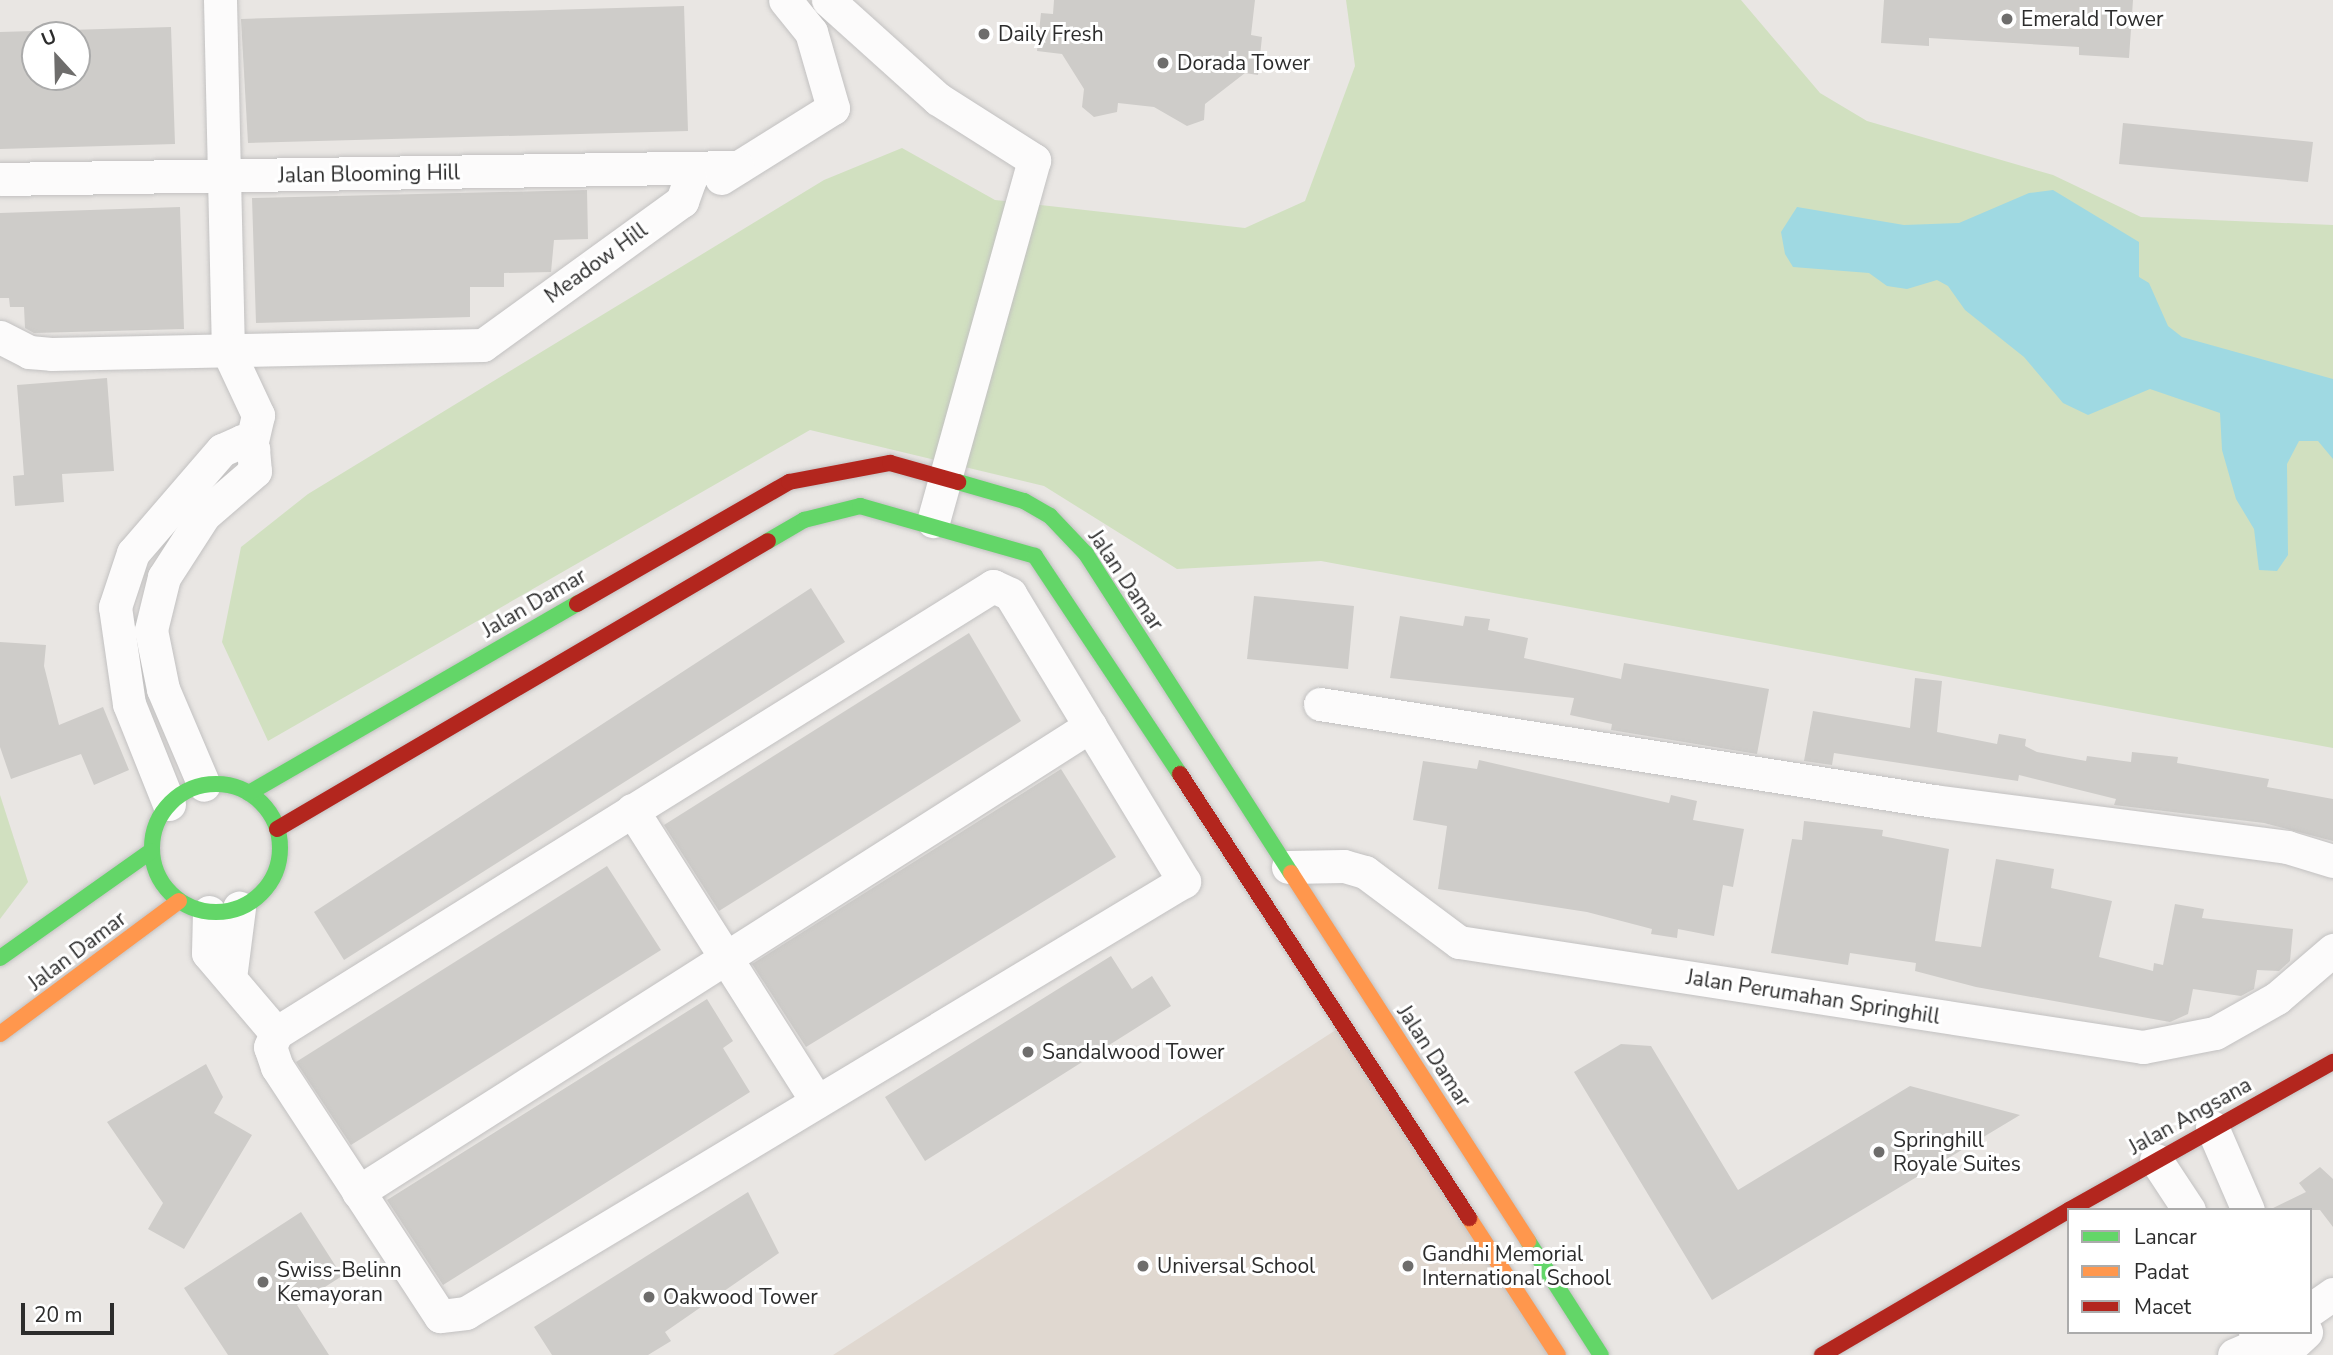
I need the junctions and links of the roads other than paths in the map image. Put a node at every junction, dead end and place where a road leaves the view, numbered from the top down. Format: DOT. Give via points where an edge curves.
graph roads {
  1 [pos="220,0"];
  2 [pos="785,0"];
  3 [pos="828,0"];
  4 [pos="227,176"];
  5 [pos="0,179"];
  6 [pos="683,186"];
  7 [pos="0,337"];
  8 [pos="229,351"];
  9 [pos="251,445"];
  10 [pos="947,476"];
  11 [pos="933,521"];
  12 [pos="1320,704"];
  13 [pos="1090,726"];
  14 [pos="204,785"];
  15 [pos="250,793"];
  16 [pos="169,804"];
  17 [pos="632,810"];
  18 [pos="277,829"];
  19 [pos="1267,833"];
  20 [pos="151,851"];
  21 [pos="1236,853"];
  22 [pos="2333,861"];
  23 [pos="1289,867"];
  24 [pos="209,907"];
  25 [pos="1338,945"];
  26 [pos="2333,950"];
  27 [pos="726,957"];
  28 [pos="0,958"];
  29 [pos="1306,966"];
  30 [pos="276,1033"];
  31 [pos="0,1034"];
  32 [pos="2333,1062"];
  33 [pos="817,1101"];
  34 [pos="2212,1127"];
  35 [pos="2155,1160"];
  36 [pos="358,1192"];
  37 [pos="2072,1208"];
  38 [pos="2188,1208"];
  39 [pos="2247,1208"];
  40 [pos="2067,1211"];
  41 [pos="2333,1294"];
  42 [pos="2312,1309"];
  43 [pos="2304,1334"];
  44 [pos="2250,1343"];
  45 [pos="1558,1355"];
  46 [pos="1601,1355"];
  47 [pos="1822,1355"];
  1 -- 4 [label="street"];
  2 -- 6 [label="street, Jalan Blooming Hill" via="811,32 833,108 738,167"];
  3 -- 10 [label="street" via="938,99 1034,160"];
  4 -- 5 [label="street, Jalan Blooming Hill"];
  4 -- 6 [label="street, Jalan Blooming Hill"];
  4 -- 8 [label="street"];
  6 -- 8 [label="street, Meadow Hill" via="483,345"];
  7 -- 8 [label="street" via="29,352 51,354"];
  8 -- 9 [label="street" via="258,415"];
  9 -- 14 [label="street" via="254,471 204,514 164,578 151,630 163,689"];
  9 -- 16 [label="street" via="229,444 178,497 133,553 115,607 129,704"];
  10 -- 11 [label="street"];
  10 -- 15 [label="street, Jalan Damar" via="891,463 789,482"];
  10 -- 19 [label="street, Jalan Damar" via="1024,501 1072,537"];
  11 -- 18 [label="street" via="860,506 804,520"];
  11 -- 21 [label="street" via="1035,556"];
  12 -- 22 [label="street" via="1934,801 2287,847"];
  13 -- 17 [label="street" via="1010,594 993,586"];
  13 -- 27 [label="street"];
  13 -- 33 [label="street" via="1184,881"];
  14 -- 15 [label="street"];
  14 -- 16 [label="street"];
  15 -- 18 [label="street"];
  16 -- 20 [label="street" via="155,826"];
  17 -- 27 [label="street"];
  17 -- 30 [label="street"];
  18 -- 24 [label="street" via="280,854 272,878"];
  19 -- 21 [label="street"];
  19 -- 23 [label="street, Jalan Damar"];
  20 -- 24 [label="street" via="155,870"];
  20 -- 28 [label="street, Jalan Damar"];
  21 -- 29 [label="street"];
  23 -- 25 [label="street, Jalan Damar"];
  23 -- 26 [label="street, Jalan Perumahan Springhill" via="1344,866 1365,872 1459,942 2143,1047 2215,1033 2277,998"];
  24 -- 30 [label="street" via="230,978"];
  24 -- 31 [label="street, Jalan Damar"];
  25 -- 29 [label="street"];
  25 -- 46 [label="street, Jalan Damar"];
  27 -- 33 [label="street"];
  27 -- 36 [label="street"];
  29 -- 45 [label="street"];
  30 -- 36 [label="street" via="270,1047 277,1067"];
  32 -- 34 [label="street, Jalan Angsana"];
  33 -- 36 [label="street" via="466,1312 440,1317"];
  34 -- 35 [label="street, Jalan Angsana"];
  34 -- 39 [label="street"];
  35 -- 37 [label="street, Jalan Angsana"];
  35 -- 38 [label="street"];
  40 -- 47 [label="street, Jalan Angsana"];
  41 -- 42 [label="street"];
  43 -- 44 [label="street" via="2290,1347"];
}
